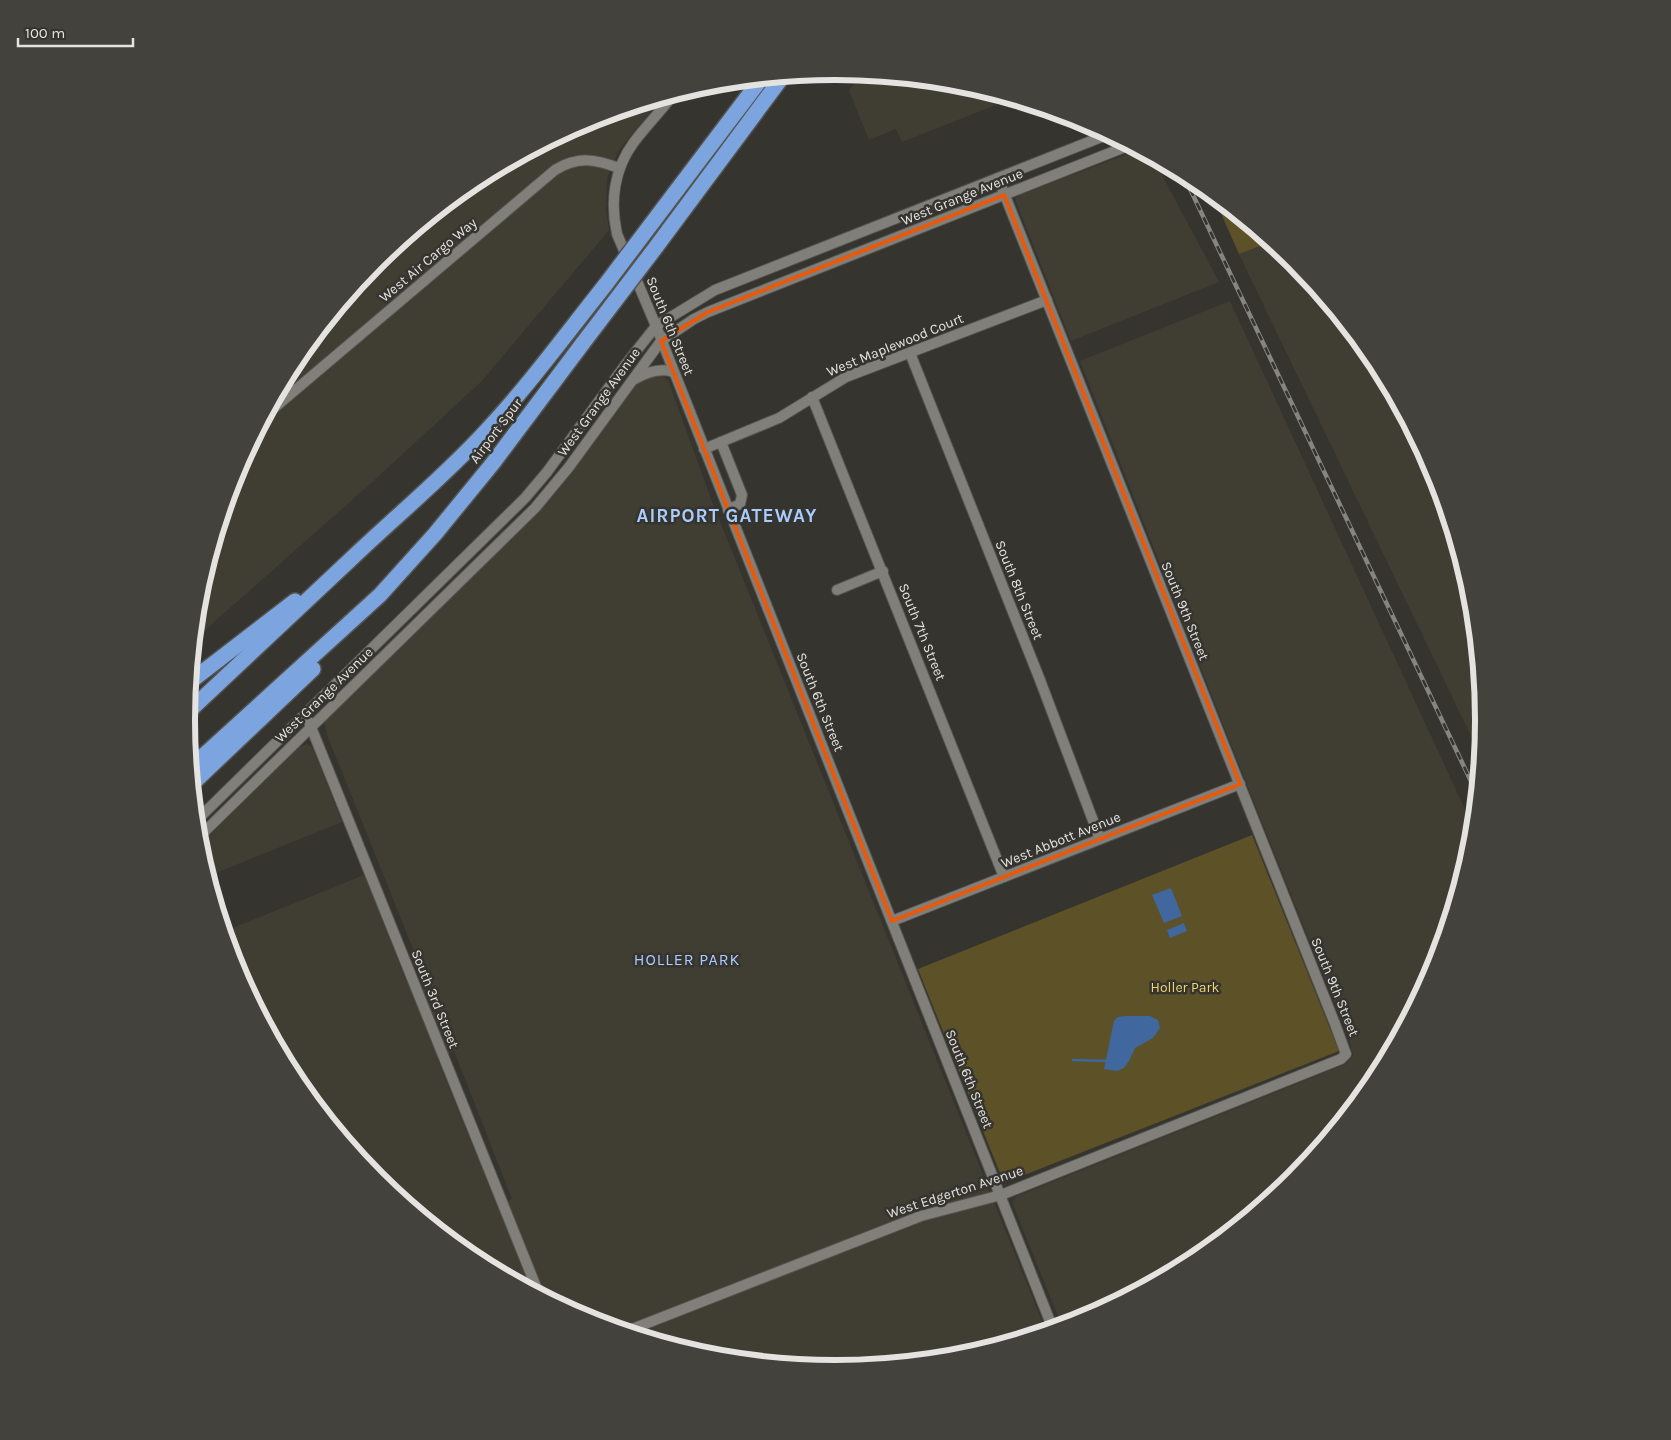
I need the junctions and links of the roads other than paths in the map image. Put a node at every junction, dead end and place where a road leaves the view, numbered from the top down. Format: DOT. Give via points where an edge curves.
graph roads {
  1 [pos="778,83"];
  2 [pos="757,85"];
  3 [pos="666,103"];
  4 [pos="1100,138"];
  5 [pos="1123,148"];
  6 [pos="619,168"];
  7 [pos="998,178"];
  8 [pos="1004,195"];
  9 [pos="855,234"];
  10 [pos="862,252"];
  11 [pos="715,290"];
  12 [pos="1046,300"];
  13 [pos="722,307"];
  14 [pos="656,326"];
  15 [pos="661,341"];
  16 [pos="910,353"];
  17 [pos="673,372"];
  18 [pos="630,382"];
  19 [pos="812,397"];
  20 [pos="279,404"];
  21 [pos="721,442"];
  22 [pos="704,449"];
  23 [pos="728,510"];
  24 [pos="502,520"];
  25 [pos="512,530"];
  26 [pos="352,558"];
  27 [pos="883,571"];
  28 [pos="837,590"];
  29 [pos="380,595"];
  30 [pos="344,675"];
  31 [pos="197,676"];
  32 [pos="354,686"];
  33 [pos="196,705"];
  34 [pos="306,714"];
  35 [pos="311,728"];
  36 [pos="230,749"];
  37 [pos="197,762"];
  38 [pos="199,778"];
  39 [pos="1240,784"];
  40 [pos="199,786"];
  41 [pos="203,814"];
  42 [pos="206,831"];
  43 [pos="1100,839"];
  44 [pos="1004,877"];
  45 [pos="892,921"];
  46 [pos="1346,1054"];
  47 [pos="1001,1195"];
  48 [pos="535,1285"];
  49 [pos="1050,1322"];
  50 [pos="637,1328"];
  1 -- 29 [label="highway, Airport Spur, bridge" via="494,463"];
  2 -- 26 [label="highway, Airport Spur, bridge" via="606,284 486,432"];
  3 -- 6 [label="street, South 6th Street" via="633,143"];
  4 -- 7 [label="street, West Grange Avenue"];
  5 -- 8 [label="street, West Grange Avenue"];
  6 -- 14 [label="street, South 6th Street" via="614,220"];
  6 -- 20 [label="street, West Air Cargo Way" via="580,160 555,170"];
  7 -- 8 [label="street, South 9th Street"];
  7 -- 9 [label="street, West Grange Avenue"];
  8 -- 10 [label="street, West Grange Avenue"];
  8 -- 12 [label="street, South 9th Street"];
  9 -- 10 [label="street"];
  9 -- 11 [label="street, West Grange Avenue"];
  10 -- 13 [label="street, West Grange Avenue"];
  11 -- 13 [label="street"];
  11 -- 14 [label="street, West Grange Avenue"];
  12 -- 16 [label="street, West Maplewood Court"];
  12 -- 39 [label="street, South 9th Street"];
  13 -- 15 [label="street, West Grange Avenue" via="694,319"];
  14 -- 15 [label="street, South 6th Street"];
  14 -- 24 [label="street, West Grange Avenue" via="547,472"];
  15 -- 17 [label="street, South 6th Street"];
  15 -- 18 [label="street, West Grange Avenue"];
  16 -- 19 [label="street, West Maplewood Court" via="846,377"];
  16 -- 43 [label="street, South 8th Street"];
  17 -- 18 [label="street" via="659,370"];
  17 -- 22 [label="street, South 6th Street"];
  18 -- 25 [label="street, West Grange Avenue" via="564,474"];
  19 -- 21 [label="street, West Maplewood Court" via="779,418"];
  19 -- 27 [label="street, South 7th Street"];
  21 -- 22 [label="street, West Maplewood Court"];
  21 -- 23 [label="street" via="742,496 740,504"];
  22 -- 23 [label="street, South 6th Street"];
  23 -- 45 [label="street, South 6th Street"];
  24 -- 25 [label="street"];
  24 -- 30 [label="street, West Grange Avenue"];
  25 -- 32 [label="street, West Grange Avenue"];
  26 -- 31 [label="highway"];
  26 -- 33 [label="highway, Airport Spur"];
  27 -- 28 [label="street"];
  27 -- 44 [label="street, South 7th Street"];
  29 -- 36 [label="highway" via="322,661"];
  29 -- 37 [label="highway, Airport Spur"];
  30 -- 32 [label="street"];
  30 -- 34 [label="street, West Grange Avenue"];
  32 -- 35 [label="street, West Grange Avenue"];
  34 -- 35 [label="street, South 3rd Street"];
  34 -- 41 [label="street, West Grange Avenue"];
  35 -- 42 [label="street, West Grange Avenue"];
  35 -- 48 [label="street, South 3rd Street"];
  36 -- 38 [label="highway"];
  36 -- 40 [label="highway"];
  39 -- 43 [label="street, West Abbott Avenue"];
  39 -- 46 [label="street, South 9th Street"];
  43 -- 44 [label="street, West Abbott Avenue"];
  44 -- 45 [label="street, West Abbott Avenue"];
  45 -- 47 [label="street, South 6th Street"];
  46 -- 47 [label="street, West Edgerton Avenue" via="1341,1059"];
  47 -- 49 [label="street, South 6th Street"];
  47 -- 50 [label="street, West Edgerton Avenue" via="921,1216"];
}
